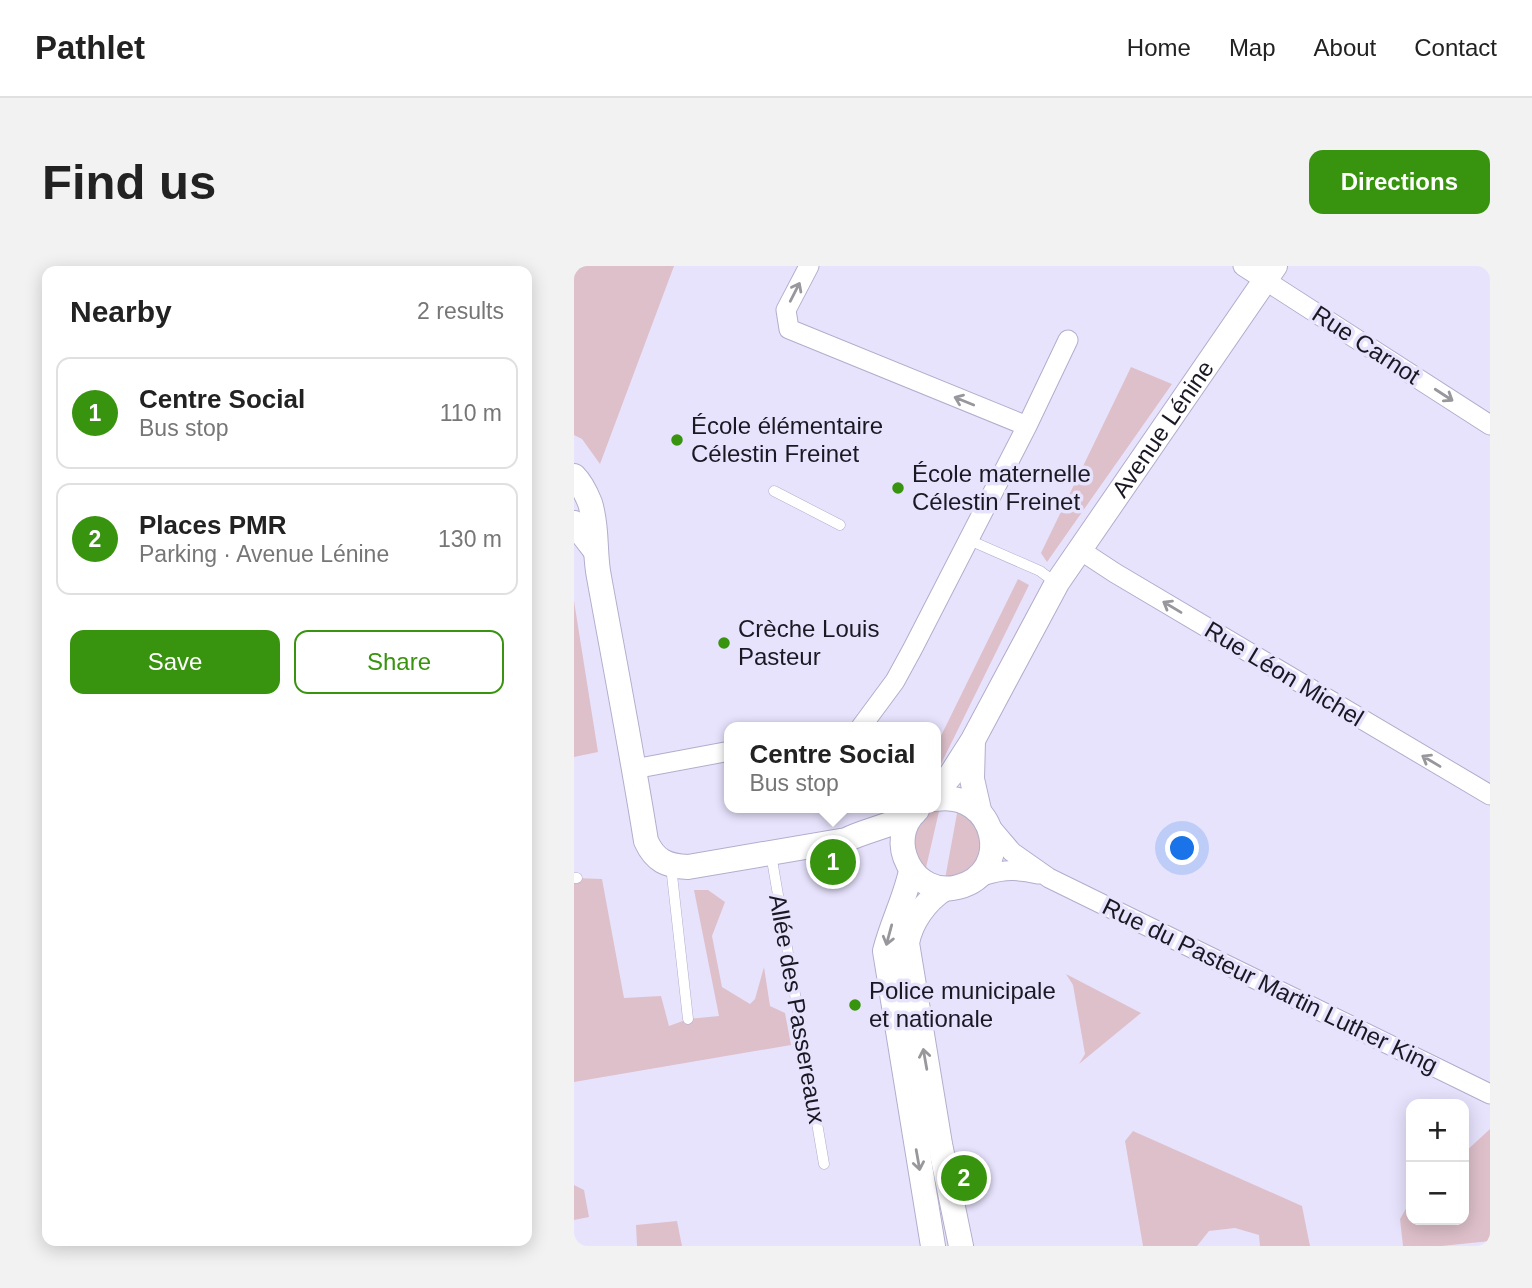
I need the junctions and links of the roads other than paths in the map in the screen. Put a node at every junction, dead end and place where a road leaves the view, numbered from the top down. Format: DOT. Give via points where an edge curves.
graph roads {
  1 [pos="809,266"];
  2 [pos="1242,266"];
  3 [pos="1270,273"];
  4 [pos="1068,340"];
  5 [pos="1490,425"];
  6 [pos="1027,426"];
  7 [pos="574,476"];
  8 [pos="775,491"];
  9 [pos="574,523"];
  10 [pos="839,525"];
  11 [pos="969,540"];
  12 [pos="594,550"];
  13 [pos="1080,550"];
  14 [pos="1057,583"];
  15 [pos="865,722"];
  16 [pos="974,740"];
  17 [pos="724,752"];
  18 [pos="635,769"];
  19 [pos="941,786"];
  20 [pos="1490,795"];
  21 [pos="941,798"];
  22 [pos="912,813"];
  23 [pos="914,813"];
  24 [pos="984,818"];
  25 [pos="846,840"];
  26 [pos="771,854"];
  27 [pos="671,866"];
  28 [pos="908,866"];
  29 [pos="1049,878"];
  30 [pos="974,879"];
  31 [pos="944,888"];
  32 [pos="688,1019"];
  33 [pos="1490,1094"];
  34 [pos="824,1164"];
  35 [pos="933,1246"];
  36 [pos="961,1246"];
  6 -- 1 [label="street, one-way" via="789,329 786,310"];
  2 -- 3 [label="street, Rue Carnot"];
  3 -- 5 [label="street, Rue Carnot, one-way"];
  3 -- 13 [label="street, Avenue Lénine"];
  4 -- 6 [label="street"];
  6 -- 11 [label="street"];
  7 -- 12 [label="street" via="590,504 596,530"];
  8 -- 10 [label="lane"];
  9 -- 12 [label="street"];
  11 -- 14 [label="lane"];
  11 -- 15 [label="street" via="895,681"];
  12 -- 18 [label="street"];
  13 -- 14 [label="street, Avenue Lénine"];
  20 -- 13 [label="street, Rue Léon Michel, one-way"];
  14 -- 16 [label="street, Avenue Lénine"];
  16 -- 19 [label="street, Avenue Lénine"];
  16 -- 24 [label="street, Avenue Lénine" via="972,784"];
  17 -- 18 [label="street"];
  18 -- 27 [label="street" via="646,841 650,851"];
  21 -- 24 [label="street" via="963,801"];
  22 -- 25 [label="street"];
  23 -- 28 [label="street" via="902,835"];
  24 -- 29 [label="street, Rue du Pasteur Martin Luther King" via="1012,852"];
  24 -- 30 [label="street, Avenue Lénine" via="993,845 983,872"];
  25 -- 26 [label="street"];
  25 -- 28 [label="street" via="891,846"];
  26 -- 27 [label="street"];
  26 -- 34 [label="lane, Allée des Passereaux"];
  27 -- 32 [label="lane"];
  28 -- 31 [label="street" via="932,886"];
  28 -- 35 [label="street, one-way" via="906,894 885,951"];
  29 -- 30 [label="street, Rue du Pasteur Martin Luther King" via="1009,869"];
  29 -- 33 [label="street, Rue du Pasteur Martin Luther King"];
  30 -- 31 [label="street"];
  36 -- 31 [label="street, one-way" via="907,943 909,930"];
}
